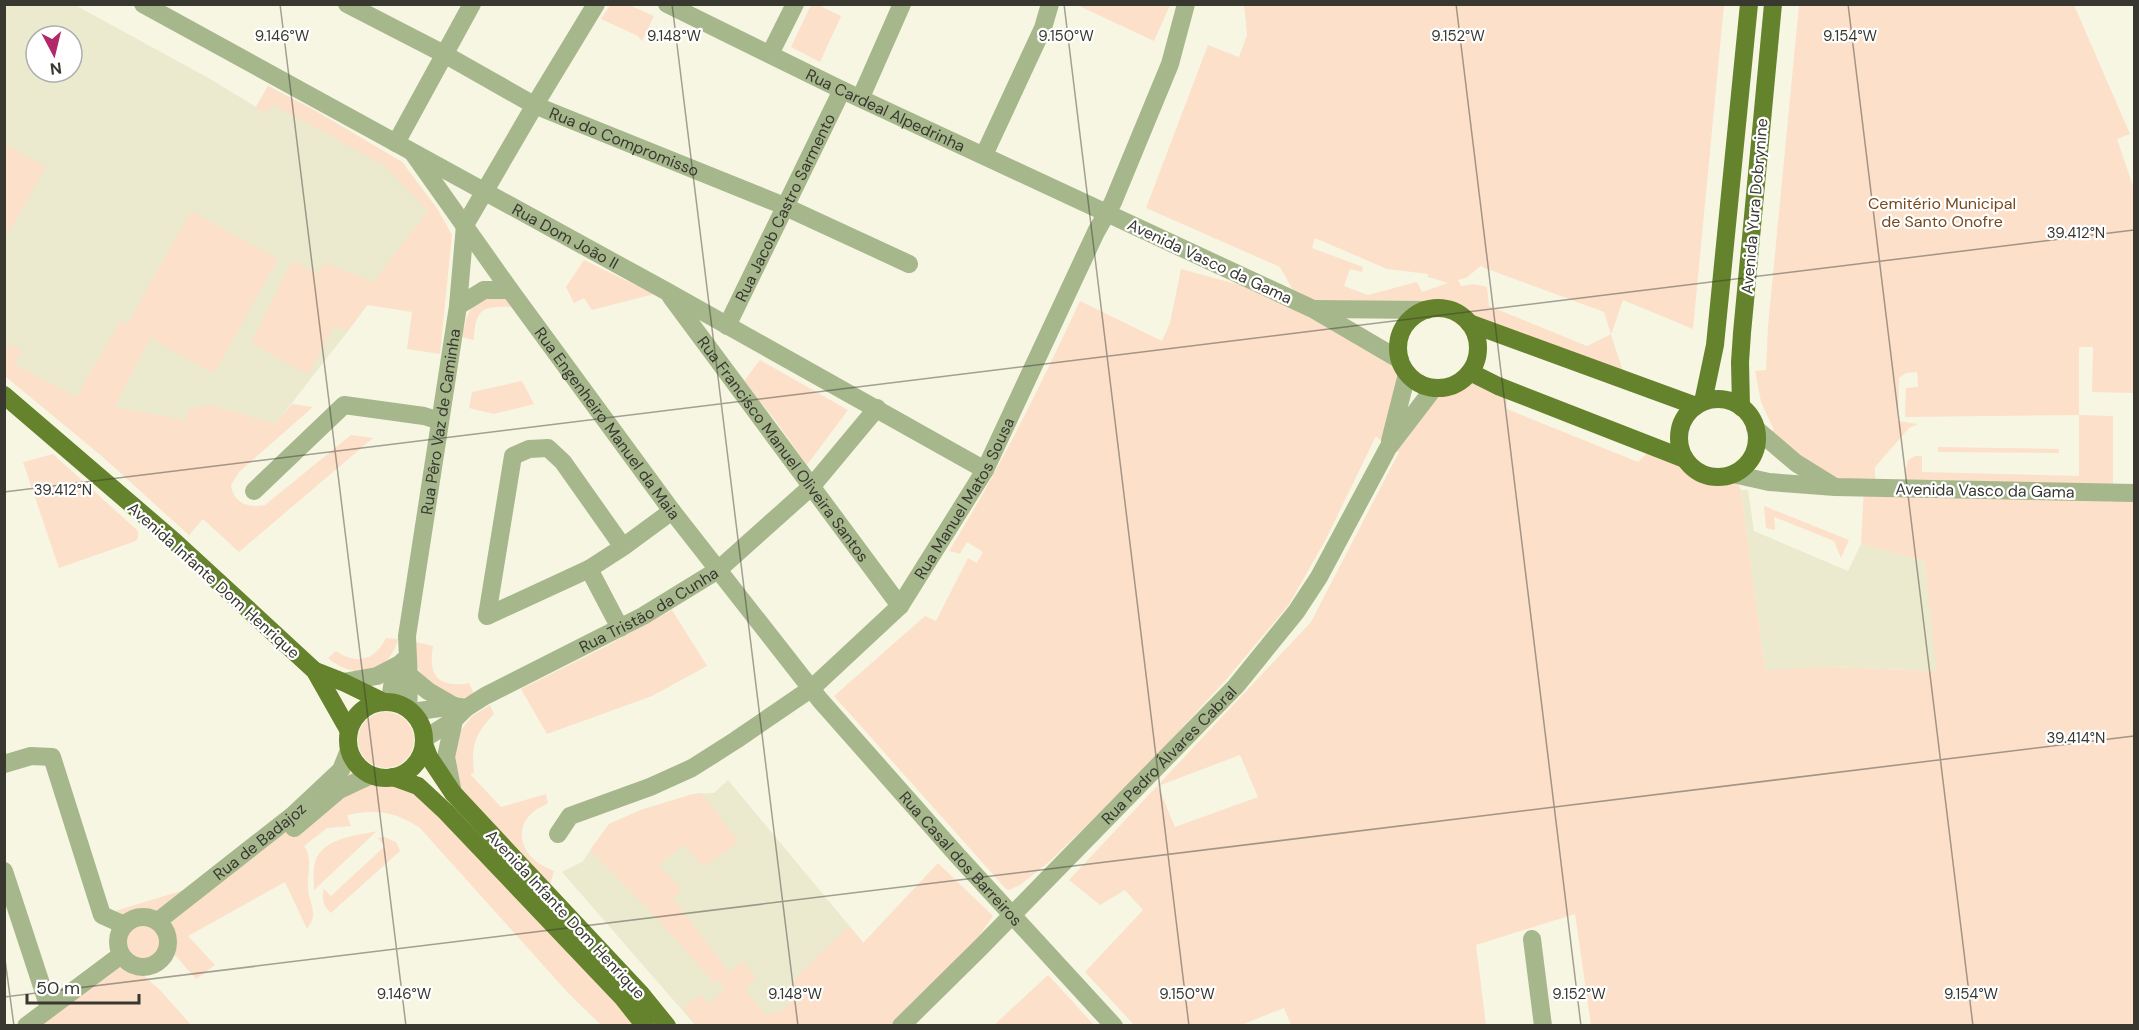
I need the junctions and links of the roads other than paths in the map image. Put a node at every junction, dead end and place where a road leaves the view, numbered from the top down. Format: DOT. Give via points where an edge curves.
graph roads {
  1 [pos="143,4"];
  2 [pos="347,4"];
  3 [pos="472,4"];
  4 [pos="596,4"];
  5 [pos="667,4"];
  6 [pos="795,4"];
  7 [pos="902,4"];
  8 [pos="1050,4"];
  9 [pos="1186,4"];
  10 [pos="1749,4"];
  11 [pos="1773,4"];
  12 [pos="444,54"];
  13 [pos="770,54"];
  14 [pos="842,90"];
  15 [pos="861,97"];
  16 [pos="534,105"];
  17 [pos="396,143"];
  18 [pos="413,153"];
  19 [pos="984,155"];
  20 [pos="485,193"];
  21 [pos="787,207"];
  22 [pos="1107,213"];
  23 [pos="465,225"];
  24 [pos="909,264"];
  25 [pos="510,290"];
  26 [pos="666,291"];
  27 [pos="458,306"];
  28 [pos="1313,309"];
  29 [pos="1427,310"];
  30 [pos="1469,323"];
  31 [pos="727,326"];
  32 [pos="1404,367"];
  33 [pos="1470,372"];
  34 [pos="1434,388"];
  35 [pos="4,395"];
  36 [pos="1699,404"];
  37 [pos="1741,407"];
  38 [pos="877,408"];
  39 [pos="440,421"];
  40 [pos="1755,428"];
  41 [pos="1388,448"];
  42 [pos="1685,459"];
  43 [pos="985,470"];
  44 [pos="1733,474"];
  45 [pos="812,486"];
  46 [pos="1835,488"];
  47 [pos="254,491"];
  48 [pos="2134,494"];
  49 [pos="672,511"];
  50 [pos="623,547"];
  51 [pos="589,569"];
  52 [pos="718,570"];
  53 [pos="900,606"];
  54 [pos="620,627"];
  55 [pos="405,666"];
  56 [pos="315,671"];
  57 [pos="343,682"];
  58 [pos="812,688"];
  59 [pos="387,702"];
  60 [pos="410,710"];
  61 [pos="458,712"];
  62 [pos="349,731"];
  63 [pos="424,741"];
  64 [pos="349,750"];
  65 [pos="4,764"];
  66 [pos="371,775"];
  67 [pos="393,777"];
  68 [pos="453,793"];
  69 [pos="558,834"];
  70 [pos="4,871"];
  71 [pos="1012,913"];
  72 [pos="161,924"];
  73 [pos="124,925"];
  74 [pos="1532,939"];
  75 [pos="122,955"];
  76 [pos="49,1008"];
  77 [pos="26,1026"];
  78 [pos="645,1026"];
  79 [pos="667,1026"];
  80 [pos="901,1026"];
  81 [pos="1114,1026"];
  82 [pos="1543,1026"];
  1 -- 17 [label="street, Rua Dom João II"];
  2 -- 12 [label="street, Rua do Compromisso"];
  3 -- 12 [label="street"];
  4 -- 16 [label="street, Rua Pêro Vaz de Caminha"];
  5 -- 13 [label="street, Rua Cardeal Alpedrinha"];
  6 -- 13 [label="street"];
  7 -- 15 [label="street"];
  8 -- 19 [label="street" via="1043,28"];
  9 -- 22 [label="street, Rua Manuel Matos Sousa" via="1170,64"];
  10 -- 36 [label="main road, Avenida Yura Dobrynine" via="1715,345"];
  11 -- 37 [label="main road, Avenida Yura Dobrynine" via="1742,333"];
  12 -- 16 [label="street, Rua do Compromisso"];
  12 -- 17 [label="street"];
  13 -- 14 [label="street, Rua Cardeal Alpedrinha"];
  14 -- 15 [label="street, Rua Cardeal Alpedrinha"];
  14 -- 21 [label="street, Rua Jacob Castro Sarmento"];
  15 -- 19 [label="street, Rua Cardeal Alpedrinha"];
  16 -- 20 [label="street, Rua Pêro Vaz de Caminha"];
  16 -- 21 [label="street, Rua do Compromisso"];
  17 -- 18 [label="street, Rua Dom João II"];
  18 -- 20 [label="street, Rua Dom João II"];
  18 -- 23 [label="street, Rua Engenheiro Manuel da Maia"];
  19 -- 22 [label="street, Rua Cardeal Alpedrinha"];
  20 -- 23 [label="street, Rua Pêro Vaz de Caminha"];
  20 -- 26 [label="street, Rua Dom João II"];
  21 -- 24 [label="street, Rua do Compromisso"];
  21 -- 31 [label="street, Rua Jacob Castro Sarmento"];
  22 -- 28 [label="street, Avenida Vasco da Gama"];
  22 -- 43 [label="street, Rua Manuel Matos Sousa"];
  23 -- 25 [label="street, Rua Engenheiro Manuel da Maia"];
  23 -- 27 [label="street, Rua Pêro Vaz de Caminha"];
  25 -- 27 [label="street" via="484,290"];
  25 -- 49 [label="street, Rua Engenheiro Manuel da Maia"];
  26 -- 31 [label="street, Rua Dom João II"];
  26 -- 45 [label="street, Rua Francisco Manuel Oliveira Santos"];
  27 -- 39 [label="street, Rua Pêro Vaz de Caminha"];
  28 -- 29 [label="street"];
  28 -- 32 [label="street, Avenida Vasco da Gama"];
  29 -- 30 [label="main road" via="1450,310"];
  29 -- 32 [label="main road" via="1415,315 1403,329 1398,347"];
  30 -- 33 [label="main road" via="1478,347"];
  30 -- 36 [label="main road"];
  31 -- 38 [label="street, Rua Dom João II"];
  32 -- 34 [label="main road" via="1424,386"];
  32 -- 41 [label="street"];
  33 -- 34 [label="main road" via="1454,384"];
  33 -- 42 [label="main road"];
  34 -- 41 [label="street"];
  35 -- 56 [label="main road, Avenida Infante Dom Henrique"];
  36 -- 37 [label="main road" via="1722,400"];
  36 -- 42 [label="main road" via="1681,425 1680,448"];
  37 -- 40 [label="main road"];
  38 -- 43 [label="street, Rua Dom João II"];
  38 -- 45 [label="street, Rua Tristão da Cunha"];
  39 -- 47 [label="street" via="344,405"];
  39 -- 55 [label="street, Rua Pêro Vaz de Caminha"];
  40 -- 44 [label="main road" via="1755,450 1750,460"];
  40 -- 46 [label="street" via="1796,463"];
  41 -- 71 [label="street, Rua Pedro Álvares Cabral" via="1296,612 1236,686"];
  42 -- 44 [label="main road" via="1706,475"];
  43 -- 53 [label="street, Rua Manuel Matos Sousa"];
  44 -- 46 [label="street, Avenida Vasco da Gama" via="1769,482"];
  45 -- 52 [label="street, Rua Tristão da Cunha"];
  45 -- 53 [label="street, Rua Francisco Manuel Oliveira Santos"];
  46 -- 48 [label="street, Avenida Vasco da Gama"];
  49 -- 50 [label="street"];
  49 -- 52 [label="street, Rua Engenheiro Manuel da Maia"];
  50 -- 51 [label="street"];
  50 -- 51 [label="street" via="563,462 548,448 529,449 513,456 487,616"];
  51 -- 54 [label="street"];
  52 -- 54 [label="street, Rua Tristão da Cunha"];
  52 -- 58 [label="street, Rua Engenheiro Manuel da Maia"];
  53 -- 58 [label="street, Rua Manuel Matos Sousa"];
  54 -- 61 [label="street, Rua Tristão da Cunha"];
  55 -- 57 [label="street"];
  55 -- 59 [label="street" via="392,684"];
  55 -- 60 [label="street"];
  55 -- 61 [label="street" via="428,691"];
  56 -- 57 [label="main road, Avenida Infante Dom Henrique"];
  56 -- 62 [label="main road, Avenida Infante Dom Henrique"];
  57 -- 59 [label="main road, Avenida Infante Dom Henrique"];
  58 -- 69 [label="street, Rua Manuel Matos Sousa" via="692,768 570,816"];
  58 -- 71 [label="street, Rua Casal dos Barreiros"];
  59 -- 60 [label="main road"];
  59 -- 62 [label="main road" via="360,712"];
  60 -- 61 [label="street"];
  60 -- 63 [label="main road" via="422,726"];
  61 -- 63 [label="street, Rua Tristão da Cunha"];
  61 -- 68 [label="street" via="446,757"];
  62 -- 64 [label="main road"];
  63 -- 67 [label="main road" via="422,753 412,767"];
  63 -- 68 [label="main road, Avenida Infante Dom Henrique" via="429,757"];
  64 -- 66 [label="main road" via="358,766"];
  64 -- 72 [label="street, Rua de Badajoz" via="341,770 310,799"];
  65 -- 73 [label="street" via="31,756 52,757 102,915"];
  66 -- 67 [label="main road"];
  66 -- 72 [label="street" via="339,790 284,837"];
  67 -- 78 [label="main road, Avenida Infante Dom Henrique" via="418,786 446,812"];
  68 -- 79 [label="main road, Avenida Infante Dom Henrique"];
  70 -- 76 [label="street"];
  71 -- 80 [label="street, Rua Pedro Álvares Cabral"];
  71 -- 81 [label="street, Rua Casal dos Barreiros"];
  72 -- 73 [label="street" via="149,917 139,917"];
  72 -- 75 [label="street" via="167,933 168,947 156,964 134,965"];
  73 -- 75 [label="street" via="118,942"];
  74 -- 82 [label="street"];
  75 -- 76 [label="street"];
  76 -- 77 [label="street"];
}
